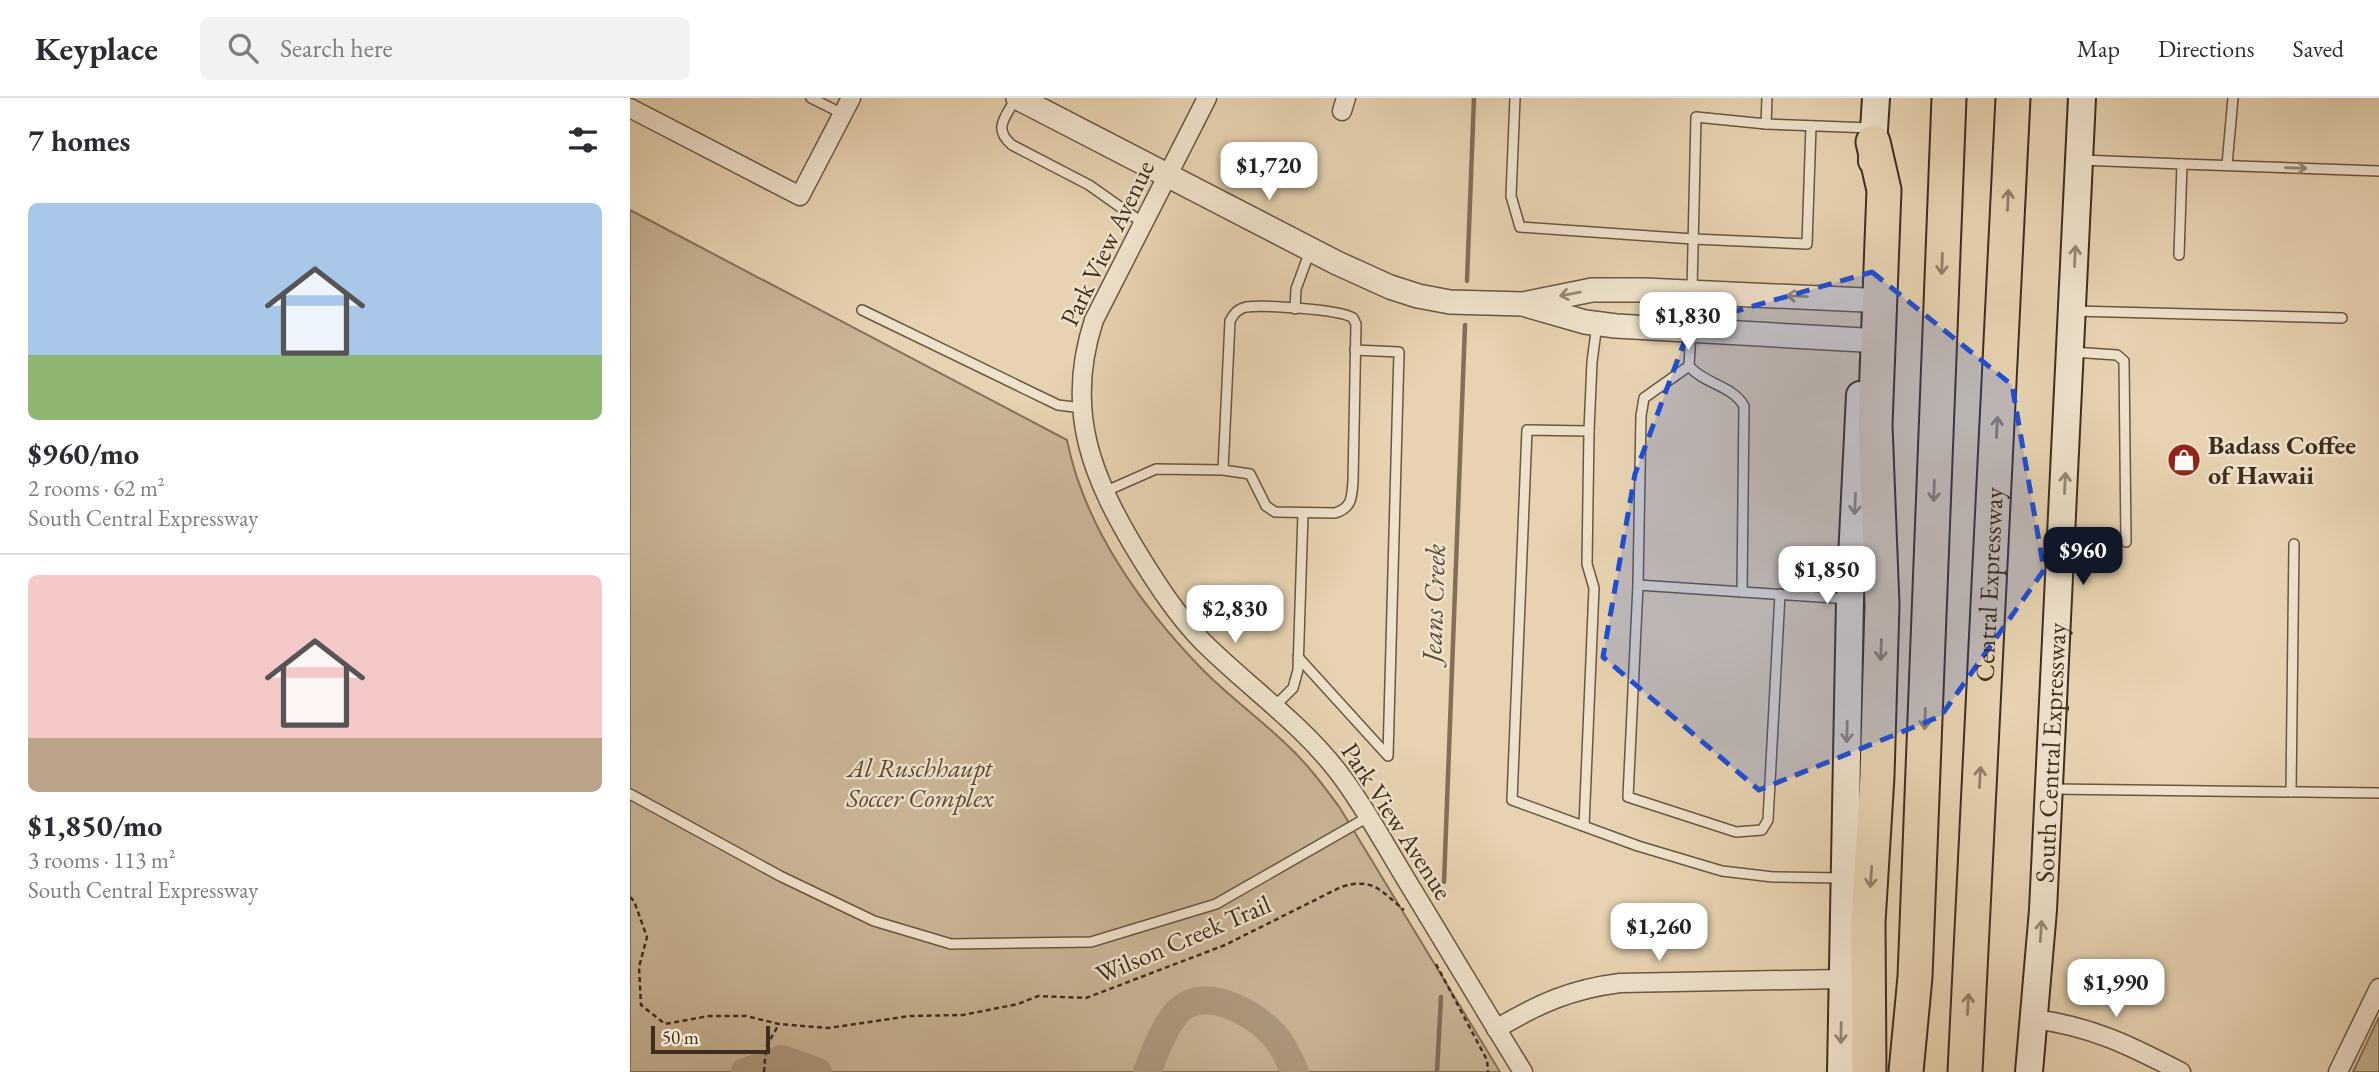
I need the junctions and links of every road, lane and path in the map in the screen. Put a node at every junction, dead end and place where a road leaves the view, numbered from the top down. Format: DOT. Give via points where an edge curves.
graph roads {
  1 [pos="811,98"];
  2 [pos="851,98"];
  3 [pos="1017,98"];
  4 [pos="1207,98"];
  5 [pos="1516,98"];
  6 [pos="1767,98"];
  7 [pos="1876,98"];
  8 [pos="1949,98"];
  9 [pos="2013,98"];
  10 [pos="2082,98"];
  11 [pos="2232,98"];
  12 [pos="630,107"];
  13 [pos="843,114"];
  14 [pos="1766,124"];
  15 [pos="1811,126"];
  16 [pos="1873,135"];
  17 [pos="2079,160"];
  18 [pos="2182,164"];
  19 [pos="2228,165"];
  20 [pos="2379,172"];
  21 [pos="1169,176"];
  22 [pos="1143,223"];
  23 [pos="1693,239"];
  24 [pos="1311,249"];
  25 [pos="2179,255"];
  26 [pos="1692,291"];
  27 [pos="1865,300"];
  28 [pos="1523,304"];
  29 [pos="1295,309"];
  30 [pos="862,310"];
  31 [pos="2072,311"];
  32 [pos="2342,318"];
  33 [pos="1597,324"];
  34 [pos="1691,330"];
  35 [pos="1863,340"];
  36 [pos="1355,350"];
  37 [pos="2071,352"];
  38 [pos="1689,366"];
  39 [pos="1082,408"];
  40 [pos="1589,431"];
  41 [pos="1223,470"];
  42 [pos="1104,492"];
  43 [pos="1303,513"];
  44 [pos="2126,542"];
  45 [pos="2294,544"];
  46 [pos="1639,585"];
  47 [pos="1742,592"];
  48 [pos="1780,594"];
  49 [pos="1850,599"];
  50 [pos="1298,657"];
  51 [pos="1275,706"];
  52 [pos="2049,789"];
  53 [pos="2291,792"];
  54 [pos="2379,793"];
  55 [pos="630,794"];
  56 [pos="1368,817"];
  57 [pos="1584,826"];
  58 [pos="1843,878"];
  59 [pos="630,897"];
  60 [pos="1410,916"];
  61 [pos="1436,964"];
  62 [pos="1842,979"];
  63 [pos="2379,988"];
  64 [pos="2035,1018"];
  65 [pos="779,1024"];
  66 [pos="1496,1029"];
  67 [pos="764,1072"];
  68 [pos="1488,1072"];
  69 [pos="1523,1072"];
  70 [pos="1841,1072"];
  71 [pos="1869,1072"];
  72 [pos="1906,1072"];
  73 [pos="1965,1072"];
  74 [pos="2029,1072"];
  75 [pos="2181,1072"];
  76 [pos="2338,1072"];
  1 -- 13 [label="lane"];
  2 -- 13 [label="street"];
  3 -- 21 [label="street"];
  3 -- 22 [label="lane" via="1001,127 1005,139 1089,185"];
  4 -- 21 [label="street, Park View Avenue"];
  5 -- 23 [label="lane" via="1511,196 1520,227"];
  6 -- 14 [label="lane"];
  7 -- 16 [label="main road"];
  8 -- 72 [label="highway, one-way" via="1915,978"];
  73 -- 9 [label="highway, Central Expressway, one-way"];
  10 -- 17 [label="main road, South Central Expressway"];
  11 -- 19 [label="lane"];
  12 -- 13 [label="street" via="800,197"];
  14 -- 15 [label="lane"];
  14 -- 23 [label="lane" via="1696,117"];
  15 -- 16 [label="lane"];
  15 -- 23 [label="lane" via="1807,244"];
  16 -- 27 [label="main road"];
  16 -- 71 [label="highway, one-way" via="1884,190 1875,425 1882,605 1868,922"];
  17 -- 18 [label="lane"];
  31 -- 17 [label="main road, South Central Expressway, one-way"];
  18 -- 19 [label="lane"];
  18 -- 25 [label="lane"];
  19 -- 20 [label="lane, one-way"];
  21 -- 22 [label="street, Park View Avenue"];
  21 -- 24 [label="street"];
  22 -- 39 [label="street, Park View Avenue" via="1086,343"];
  23 -- 26 [label="lane"];
  24 -- 28 [label="street" via="1418,296 1450,302"];
  24 -- 29 [label="lane" via="1296,289"];
  27 -- 26 [label="street, one-way"];
  26 -- 28 [label="street, one-way" via="1592,290"];
  26 -- 34 [label="street"];
  27 -- 35 [label="main road"];
  28 -- 33 [label="street"];
  29 -- 36 [label="lane" via="1349,315 1356,324"];
  29 -- 41 [label="lane" via="1244,307 1230,321"];
  30 -- 39 [label="lane" via="1058,405"];
  31 -- 32 [label="lane"];
  31 -- 37 [label="main road, South Central Expressway"];
  33 -- 34 [label="street"];
  33 -- 40 [label="lane"];
  34 -- 35 [label="street"];
  34 -- 38 [label="lane"];
  35 -- 49 [label="main road, one-way"];
  36 -- 43 [label="lane" via="1350,504 1335,513"];
  36 -- 50 [label="lane" via="1399,352 1388,756"];
  37 -- 44 [label="lane" via="2117,355 2123,361"];
  52 -- 37 [label="main road, South Central Expressway, one-way"];
  38 -- 46 [label="lane" via="1644,398"];
  38 -- 47 [label="lane" via="1744,406"];
  39 -- 42 [label="street, Park View Avenue" via="1087,449"];
  40 -- 57 [label="lane" via="1587,564 1594,588"];
  40 -- 57 [label="lane" via="1527,430 1512,800"];
  41 -- 42 [label="lane" via="1156,469"];
  41 -- 43 [label="lane" via="1250,474 1266,506 1275,512"];
  42 -- 51 [label="street, Park View Avenue" via="1177,612"];
  43 -- 50 [label="lane"];
  45 -- 53 [label="lane"];
  46 -- 47 [label="lane"];
  46 -- 48 [label="lane" via="1628,797 1736,832 1762,830 1769,820"];
  47 -- 48 [label="lane"];
  48 -- 49 [label="lane"];
  49 -- 58 [label="main road, one-way"];
  50 -- 51 [label="lane" via="1293,688"];
  51 -- 56 [label="street, Park View Avenue" via="1337,771"];
  52 -- 53 [label="lane"];
  64 -- 52 [label="main road, South Central Expressway, one-way"];
  53 -- 54 [label="lane"];
  55 -- 56 [label="lane" via="874,921 951,944 1091,942 1203,908"];
  56 -- 66 [label="street, Park View Avenue"];
  57 -- 58 [label="lane" via="1722,871"];
  58 -- 62 [label="main road"];
  59 -- 65 [label="path, Wilson Creek Trail" via="646,937 639,967 641,1005 665,1024 709,1016 746,1016"];
  60 -- 65 [label="path, Wilson Creek Trail" via="1374,886 1357,882 1225,945 1086,998 1038,996 963,1014 828,1028"];
  61 -- 68 [label="path" via="1487,1060"];
  62 -- 66 [label="street" via="1620,982 1549,1000"];
  62 -- 70 [label="main road, one-way"];
  63 -- 76 [label="street"];
  64 -- 74 [label="main road, South Central Expressway"];
  64 -- 75 [label="street" via="2109,1037"];
  65 -- 67 [label="path" via="766,1047"];
  66 -- 69 [label="street, Park View Avenue"];
}
